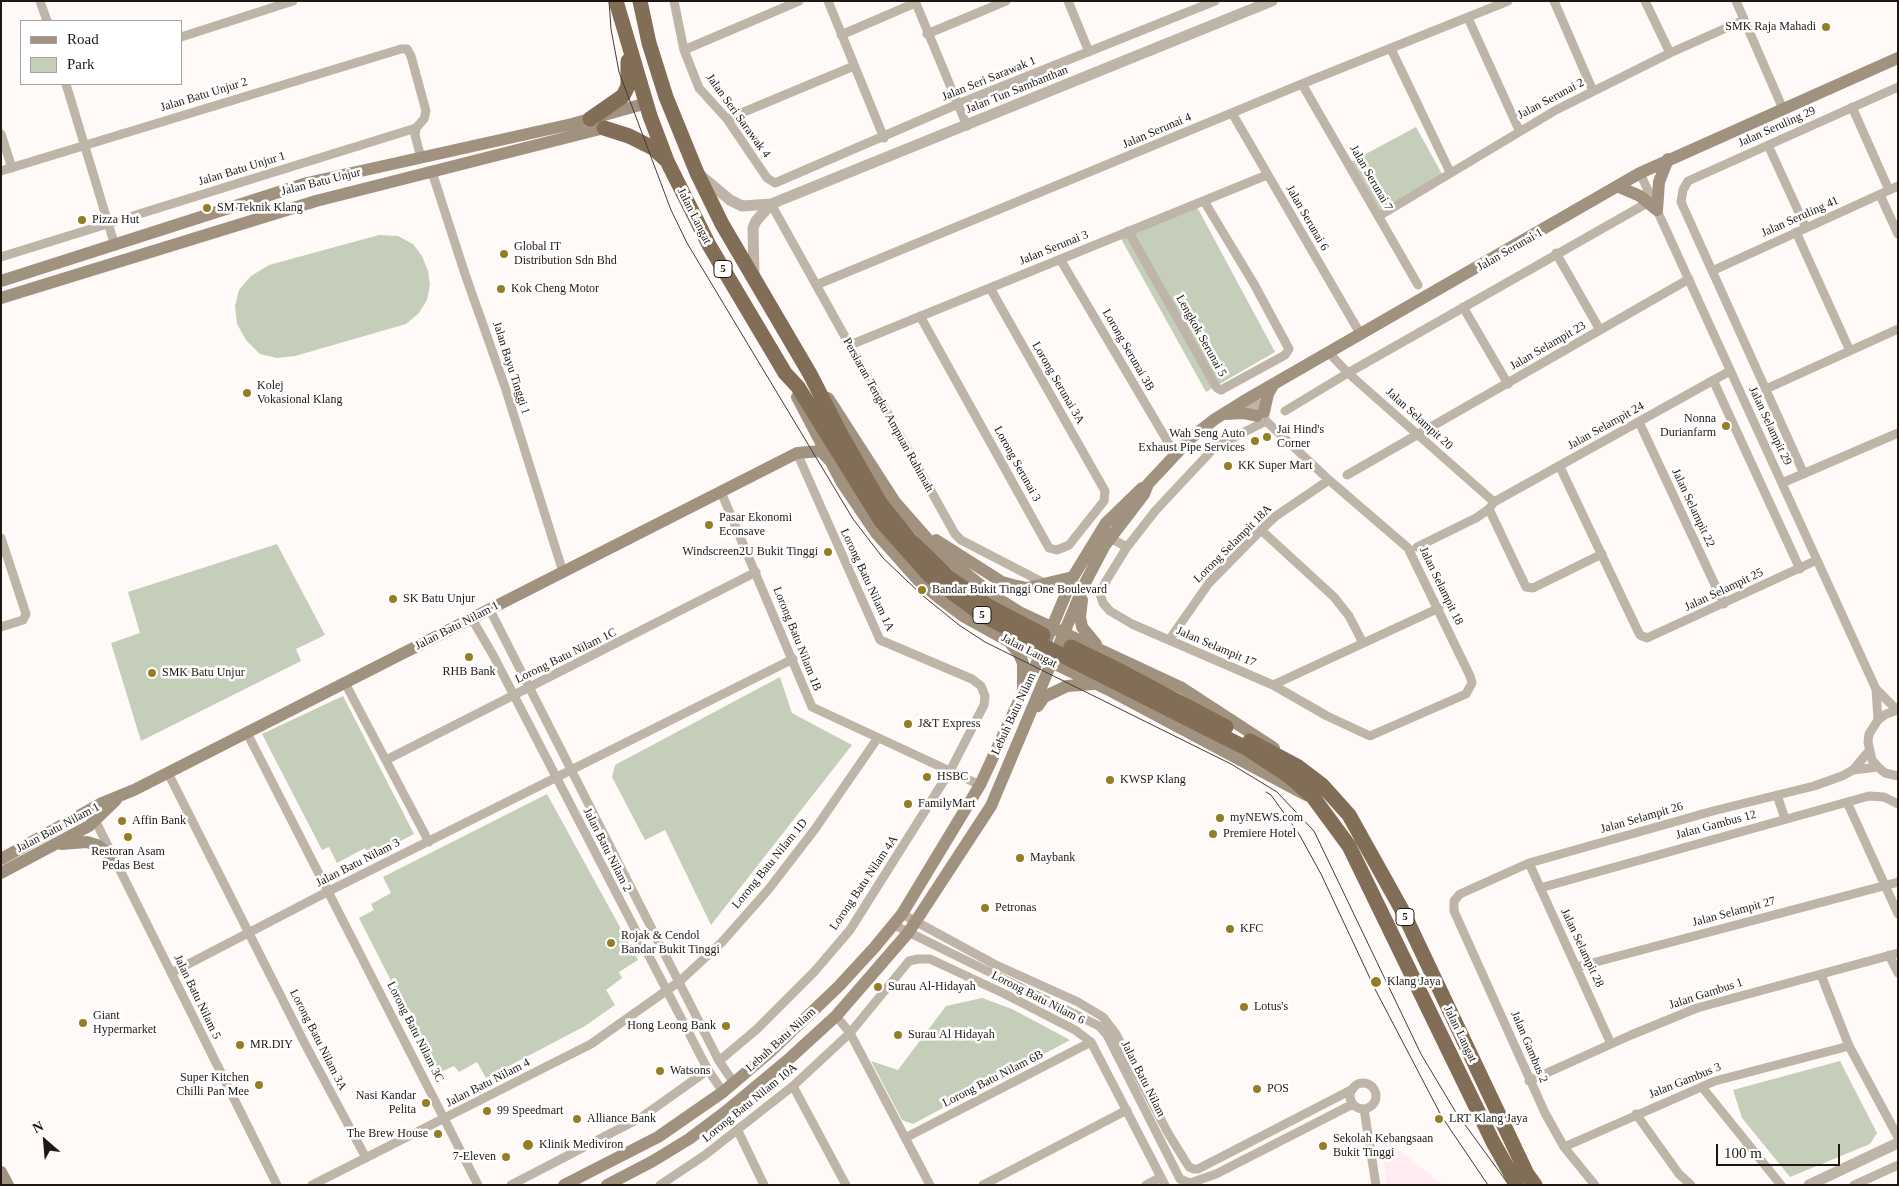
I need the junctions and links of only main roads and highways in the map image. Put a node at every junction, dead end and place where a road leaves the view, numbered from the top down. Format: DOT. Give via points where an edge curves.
graph roads {
  1 [pos="616,1"];
  2 [pos="640,1"];
  3 [pos="626,37"];
  4 [pos="1898,58"];
  5 [pos="666,97"];
  6 [pos="647,103"];
  7 [pos="590,119"];
  8 [pos="604,128"];
  9 [pos="1668,159"];
  10 [pos="667,161"];
  11 [pos="1617,186"];
  12 [pos="115,246"];
  13 [pos="136,256"];
  14 [pos="1,281"];
  15 [pos="1,298"];
  16 [pos="785,374"];
  17 [pos="810,374"];
  18 [pos="1273,385"];
  19 [pos="1224,414"];
  20 [pos="807,418"];
  21 [pos="833,434"];
  22 [pos="798,453"];
  23 [pos="832,463"];
  24 [pos="1148,484"];
  25 [pos="915,526"];
  26 [pos="1079,580"];
  27 [pos="994,596"];
  28 [pos="978,625"];
  29 [pos="1051,627"];
  30 [pos="1064,633"];
  31 [pos="1008,641"];
  32 [pos="1102,650"];
  33 [pos="1040,656"];
  34 [pos="1052,662"];
  35 [pos="1128,662"];
  36 [pos="1092,684"];
  37 [pos="1107,689"];
  38 [pos="1023,693"];
  39 [pos="1198,718"];
  40 [pos="1028,720"];
  41 [pos="1297,766"];
  42 [pos="1313,797"];
  43 [pos="92,816"];
  44 [pos="54,844"];
  45 [pos="112,856"];
  46 [pos="1,859"];
  47 [pos="1,873"];
  48 [pos="752,1089"];
  49 [pos="722,1092"];
  50 [pos="1,1172"];
  51 [pos="8,1185"];
  52 [pos="564,1185"];
  53 [pos="607,1185"];
  54 [pos="1517,1185"];
  55 [pos="1535,1185"];
  1 -- 3 [label="highway, 5"];
  2 -- 5 [label="highway, 5"];
  3 -- 6 [label="highway, 5"];
  3 -- 7 [label="highway" via="628,86 623,96"];
  4 -- 9 [label="main road, Jalan Serunai 1"];
  5 -- 6 [label="highway"];
  5 -- 17 [label="highway, Jalan Langat / 5" via="722,224"];
  6 -- 7 [label="main road, Jalan Batu Unjur"];
  6 -- 10 [label="highway, Jalan Langat / 5"];
  7 -- 12 [label="main road, Jalan Batu Unjur" via="308,183"];
  8 -- 10 [label="highway" via="653,148"];
  8 -- 13 [label="main road, Jalan Batu Unjur" via="316,201"];
  9 -- 11 [label="main road, Jalan Serunai 1"];
  9 -- 11 [label="main road" via="1653,206"];
  10 -- 16 [label="highway, Jalan Langat / 5" via="709,245"];
  11 -- 18 [label="main road, Jalan Serunai 1"];
  12 -- 13 [label="main road" via="120,252"];
  12 -- 14 [label="main road, Jalan Batu Unjur"];
  13 -- 15 [label="main road, Jalan Batu Unjur"];
  16 -- 20 [label="main road, Jalan Langat / 5"];
  16 -- 21 [label="highway, Jalan Langat / 5"];
  17 -- 21 [label="highway, Jalan Langat / 5"];
  17 -- 25 [label="main road, Jalan Langat / 5" via="848,426 895,502"];
  18 -- 19 [label="main road, Jalan Serunai 1"];
  18 -- 19 [label="main road" via="1262,417"];
  19 -- 24 [label="main road, Jalan Serunai 1" via="1202,428"];
  20 -- 22 [label="main road" via="810,438"];
  20 -- 23 [label="main road, Jalan Langat / 5"];
  21 -- 39 [label="highway, Jalan Langat / 5" via="880,503 946,575 988,606"];
  22 -- 23 [label="main road" via="821,452"];
  22 -- 43 [label="main road, Jalan Batu Nilam 1" via="168,773"];
  23 -- 28 [label="main road, Jalan Langat / 5" via="876,533 918,580"];
  24 -- 26 [label="main road, Lebuh Batu Nilam" via="1144,494"];
  24 -- 26 [label="main road, Lebuh Batu Nilam" via="1136,491 1106,523"];
  25 -- 26 [label="main road" via="1002,582 1028,588"];
  25 -- 27 [label="main road, Jalan Langat / 5" via="938,551"];
  26 -- 29 [label="main road, Lebuh Batu Nilam"];
  26 -- 30 [label="main road, Lebuh Batu Nilam"];
  26 -- 32 [label="main road" via="1082,627"];
  27 -- 28 [label="main road" via="1010,612 1010,622 1004,628"];
  27 -- 29 [label="main road, Jalan Langat / 5"];
  28 -- 31 [label="main road, Jalan Langat / 5"];
  29 -- 30 [label="main road, Jalan Langat / 5"];
  29 -- 33 [label="main road, Lebuh Batu Nilam"];
  30 -- 32 [label="main road, Jalan Langat / 5"];
  30 -- 34 [label="main road, Lebuh Batu Nilam"];
  31 -- 33 [label="main road, Jalan Langat / 5"];
  31 -- 38 [label="main road" via="1023,663"];
  32 -- 35 [label="main road, Jalan Langat / 5"];
  33 -- 34 [label="main road, Jalan Langat / 5"];
  33 -- 38 [label="main road, Lebuh Batu Nilam"];
  34 -- 36 [label="main road, Jalan Langat / 5"];
  34 -- 40 [label="main road, Lebuh Batu Nilam"];
  35 -- 37 [label="main road" via="1106,658 1096,663 1094,672 1097,680"];
  35 -- 41 [label="main road, Jalan Langat / 5" via="1182,688 1262,739"];
  36 -- 37 [label="main road, Jalan Langat / 5"];
  36 -- 40 [label="main road" via="1072,685 1051,693 1044,697"];
  37 -- 42 [label="main road, Jalan Langat / 5"];
  38 -- 49 [label="main road, Lebuh Batu Nilam" via="980,785 894,925 839,986 770,1052"];
  39 -- 41 [label="highway, Jalan Langat / 5"];
  39 -- 42 [label="highway, Jalan Langat / 5" via="1289,776"];
  40 -- 48 [label="main road, Lebuh Batu Nilam" via="991,806 908,933 836,1016"];
  41 -- 55 [label="highway, Jalan Langat / 5" via="1322,785 1350,815 1368,846"];
  42 -- 54 [label="highway, Jalan Langat / 5" via="1348,846 1492,1142"];
  43 -- 44 [label="main road, Jalan Batu Nilam 1"];
  43 -- 46 [label="main road, Jalan Batu Nilam 1"];
  44 -- 45 [label="main road" via="87,842"];
  44 -- 47 [label="main road, Jalan Batu Nilam 1"];
  48 -- 49 [label="main road" via="730,1098"];
  48 -- 53 [label="main road, Lebuh Batu Nilam" via="689,1139"];
  49 -- 52 [label="main road, Lebuh Batu Nilam" via="658,1137"];
  50 -- 51 [label="main road"];
}
